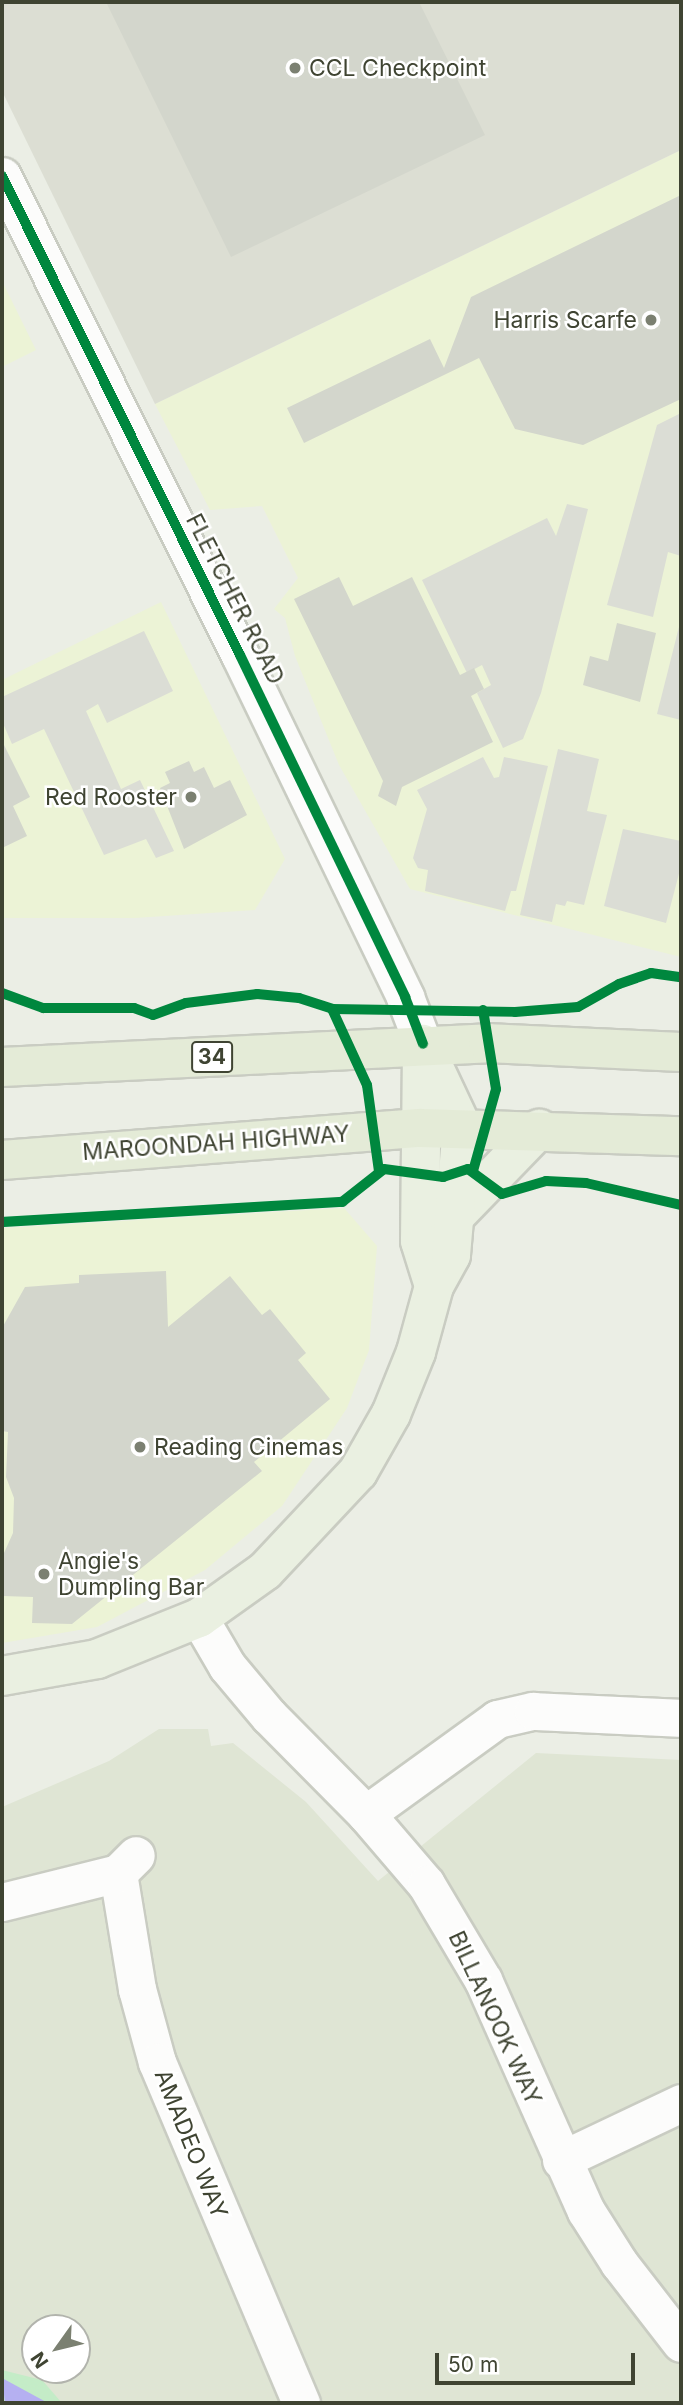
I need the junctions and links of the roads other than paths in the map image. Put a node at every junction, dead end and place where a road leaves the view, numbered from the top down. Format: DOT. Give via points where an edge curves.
graph roads {
  1 [pos="2,176"];
  2 [pos="423,1044"];
  3 [pos="681,1052"];
  4 [pos="2,1067"];
  5 [pos="462,1126"];
  6 [pos="420,1128"];
  7 [pos="540,1129"];
  8 [pos="681,1136"];
  9 [pos="2,1160"];
  10 [pos="456,1214"];
  11 [pos="434,1286"];
  12 [pos="199,1618"];
  13 [pos="2,1676"];
  14 [pos="681,1718"];
  15 [pos="366,1814"];
  16 [pos="2,1902"];
  17 [pos="681,2103"];
  18 [pos="561,2160"];
  19 [pos="681,2343"];
  20 [pos="301,2403"];
  1 -- 2 [label="street, FLETCHER ROAD" via="240,655 405,997"];
  2 -- 3 [label="highway, 34"];
  2 -- 4 [label="highway, 34"];
  2 -- 5 [label="main road"];
  2 -- 6 [label="main road"];
  5 -- 6 [label="highway, MAROONDAH HIGHWAY"];
  5 -- 7 [label="highway, MAROONDAH HIGHWAY"];
  5 -- 10 [label="main road"];
  6 -- 9 [label="highway, MAROONDAH HIGHWAY"];
  6 -- 11 [label="main road" via="420,1241"];
  7 -- 8 [label="highway, MAROONDAH HIGHWAY"];
  7 -- 10 [label="main road"];
  10 -- 11 [label="main road" via="451,1255"];
  11 -- 12 [label="main road" via="416,1352 391,1414 358,1472 265,1571"];
  12 -- 13 [label="main road" via="97,1659"];
  12 -- 15 [label="street, BILLANOOK WAY" via="227,1666 269,1716"];
  14 -- 15 [label="street" via="533,1711 497,1719"];
  15 -- 18 [label="street, BILLANOOK WAY" via="426,1884 456,1931 483,1980"];
  16 -- 20 [label="street, AMADEO WAY" via="127,1864 137,1989 157,2062"];
  17 -- 18 [label="street"];
  18 -- 19 [label="street, BILLANOOK WAY" via="619,2263"];
}
